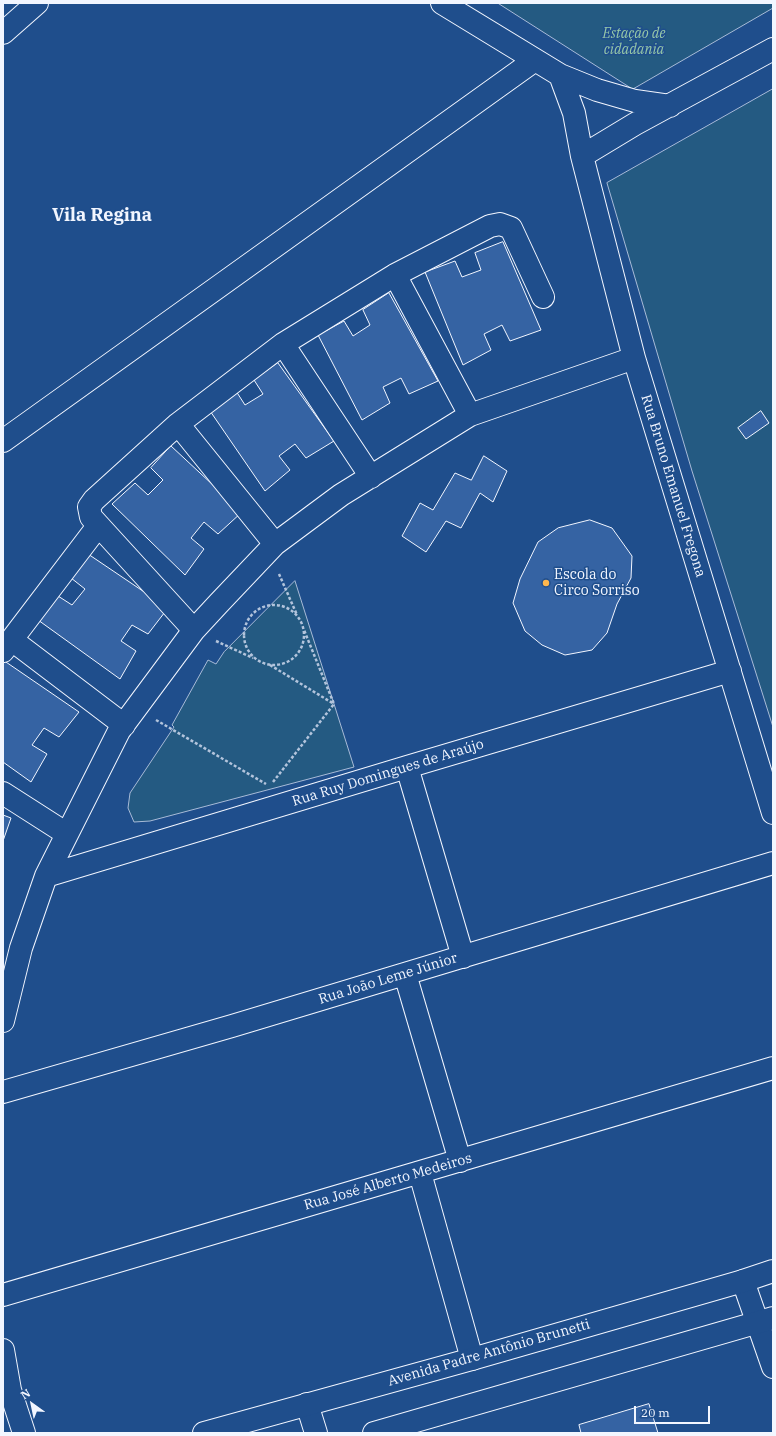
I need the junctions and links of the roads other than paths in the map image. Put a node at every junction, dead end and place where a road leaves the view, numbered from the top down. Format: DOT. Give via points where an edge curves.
graph roads {
  1 [pos="37,3"];
  2 [pos="442,3"];
  3 [pos="3,33"];
  4 [pos="773,49"];
  5 [pos="535,60"];
  6 [pos="560,75"];
  7 [pos="670,106"];
  8 [pos="582,156"];
  9 [pos="395,275"];
  10 [pos="543,297"];
  11 [pos="283,344"];
  12 [pos="634,358"];
  13 [pos="470,415"];
  14 [pos="178,424"];
  15 [pos="3,440"];
  16 [pos="371,477"];
  17 [pos="98,526"];
  18 [pos="272,547"];
  19 [pos="194,630"];
  20 [pos="7,645"];
  21 [pos="730,671"];
  22 [pos="130,717"];
  23 [pos="406,767"];
  24 [pos="3,793"];
  25 [pos="773,813"];
  26 [pos="67,834"];
  27 [pos="773,863"];
  28 [pos="46,876"];
  29 [pos="463,957"];
  30 [pos="405,974"];
  31 [pos="3,1021"];
  32 [pos="773,1068"];
  33 [pos="3,1092"];
  34 [pos="460,1161"];
  35 [pos="420,1173"];
  36 [pos="773,1271"];
  37 [pos="743,1281"];
  38 [pos="3,1295"];
  39 [pos="766,1320"];
  40 [pos="3,1350"];
  41 [pos="472,1359"];
  42 [pos="773,1367"];
  43 [pos="307,1404"];
  44 [pos="24,1433"];
  45 [pos="204,1433"];
  46 [pos="316,1433"];
  47 [pos="374,1433"];
  1 -- 3 [label="street"];
  2 -- 5 [label="street"];
  4 -- 7 [label="street"];
  5 -- 6 [label="street"];
  5 -- 15 [label="street"];
  6 -- 7 [label="street" via="635,102"];
  6 -- 8 [label="street, Rua Bruno Emanuel Fregona" via="574,113"];
  7 -- 8 [label="street"];
  8 -- 12 [label="street, Rua Bruno Emanuel Fregona"];
  9 -- 10 [label="street" via="490,226 500,224 511,228"];
  9 -- 11 [label="street"];
  9 -- 13 [label="street"];
  11 -- 14 [label="street"];
  11 -- 16 [label="street"];
  12 -- 13 [label="street"];
  12 -- 21 [label="street, Rua Bruno Emanuel Fregona"];
  13 -- 16 [label="street"];
  14 -- 17 [label="street" via="94,500 89,507 91,517"];
  14 -- 18 [label="street"];
  16 -- 18 [label="street" via="341,495"];
  17 -- 19 [label="street"];
  17 -- 20 [label="street"];
  18 -- 19 [label="street"];
  19 -- 22 [label="street"];
  20 -- 22 [label="street"];
  21 -- 23 [label="street, Rua Ruy Domingues de Araújo"];
  21 -- 25 [label="street, Rua Bruno Emanuel Fregona"];
  22 -- 26 [label="street" via="119,731"];
  23 -- 28 [label="street, Rua Ruy Domingues de Araújo"];
  23 -- 29 [label="street"];
  24 -- 26 [label="street"];
  26 -- 28 [label="street"];
  27 -- 29 [label="street, Rua João Leme Júnior"];
  28 -- 31 [label="street" via="21,948"];
  29 -- 30 [label="street, Rua João Leme Júnior"];
  30 -- 33 [label="street, Rua João Leme Júnior"];
  30 -- 34 [label="street"];
  32 -- 34 [label="street, Rua José Alberto Medeiros"];
  34 -- 35 [label="street, Rua José Alberto Medeiros"];
  35 -- 38 [label="street, Rua José Alberto Medeiros"];
  35 -- 41 [label="street"];
  36 -- 37 [label="street, Avenida Padre Antônio Brunetti"];
  37 -- 39 [label="street"];
  37 -- 41 [label="street, Avenida Padre Antônio Brunetti"];
  39 -- 42 [label="street"];
  39 -- 47 [label="street"];
  40 -- 44 [label="street" via="10,1390"];
  41 -- 43 [label="street, Avenida Padre Antônio Brunetti"];
  43 -- 45 [label="street, Avenida Padre Antônio Brunetti"];
  43 -- 46 [label="street"];
}
